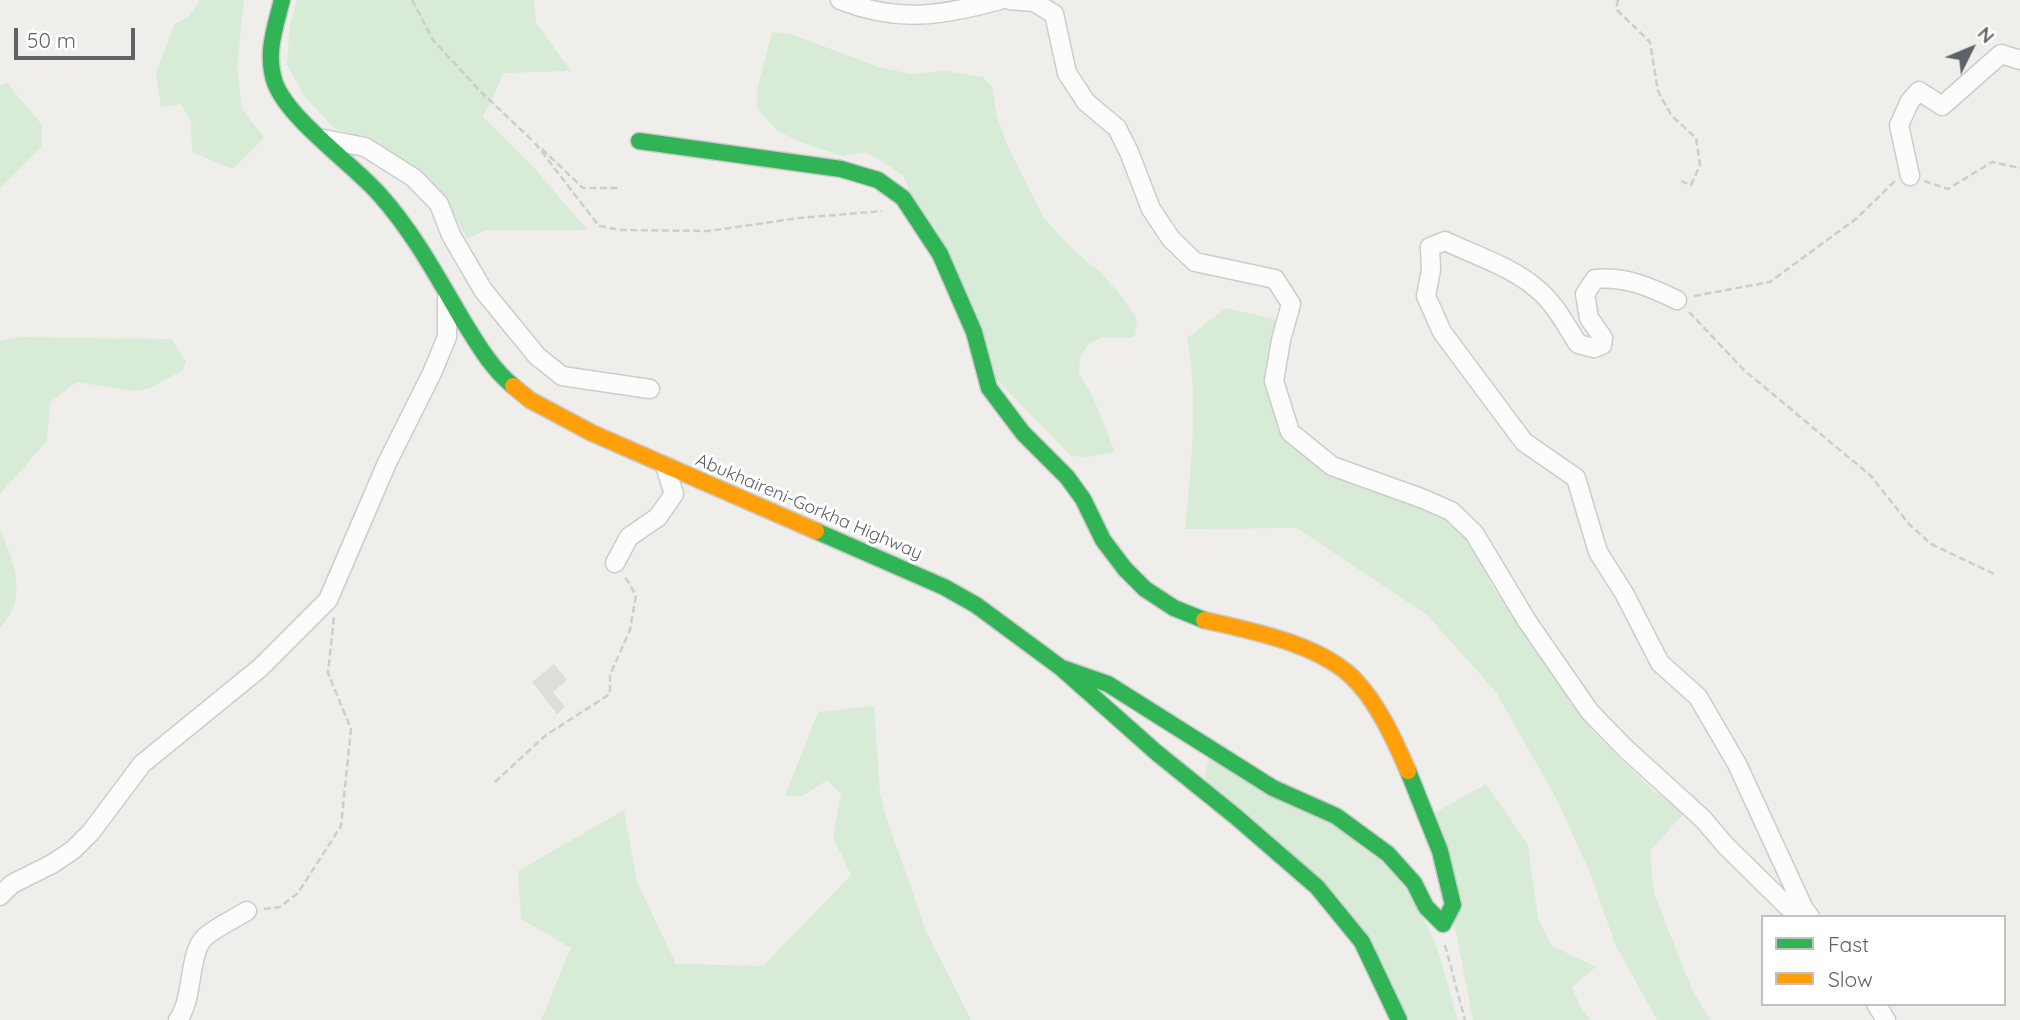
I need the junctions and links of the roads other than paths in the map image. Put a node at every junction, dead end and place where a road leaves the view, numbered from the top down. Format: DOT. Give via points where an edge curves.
graph roads {
  1 [pos="282,0"];
  2 [pos="840,0"];
  3 [pos="1000,0"];
  4 [pos="1009,0"];
  5 [pos="2020,60"];
  6 [pos="321,139"];
  7 [pos="639,141"];
  8 [pos="1910,176"];
  9 [pos="447,291"];
  10 [pos="1677,300"];
  11 [pos="650,389"];
  12 [pos="665,466"];
  13 [pos="615,563"];
  14 [pos="1060,667"];
  15 [pos="0,896"];
  16 [pos="247,911"];
  17 [pos="1800,915"];
  18 [pos="1808,915"];
  19 [pos="178,1020"];
  20 [pos="1399,1020"];
  1 -- 6 [label="street, Abukhaireni-Gorkha Highway" via="270,48 276,85"];
  2 -- 3 [label="street" via="907,16 955,12"];
  4 -- 17 [label="street" via="1034,2 1054,14 1067,73 1086,102 1117,128 1151,209 1171,239 1195,262 1275,279 1292,304 1274,382 1290,432 1332,466 1451,511 1474,533 1590,712"];
  5 -- 8 [label="street" via="2001,54 1942,106 1919,91 1899,125"];
  6 -- 9 [label="street, Abukhaireni-Gorkha Highway" via="380,194"];
  6 -- 11 [label="street" via="365,147 414,178 439,204 483,290 537,356 562,376"];
  7 -- 14 [label="street" via="841,169 878,180 903,198 940,254 974,332 989,388 1023,433 1067,477 1102,540 1125,569 1174,608 1277,637 1338,666 1357,682 1406,767 1440,851 1453,905 1443,924 1388,854 1336,816 1273,788 1108,684"];
  9 -- 12 [label="street, Abukhaireni-Gorkha Highway" via="487,359 530,400"];
  9 -- 15 [label="street" via="447,337 328,600 260,668 142,764 73,850 12,884"];
  10 -- 18 [label="street" via="1630,280 1595,279 1585,294 1589,318 1603,338 1602,345 1594,348 1578,344 1537,288 1509,270 1445,241 1430,247 1426,296 1442,332 1524,442 1576,478 1598,552 1660,663 1698,698 1731,753"];
  12 -- 13 [label="street" via="674,494 658,517 629,537"];
  12 -- 14 [label="street, Abukhaireni-Gorkha Highway" via="944,587"];
  14 -- 20 [label="street, Abukhaireni-Gorkha Highway" via="1317,887 1362,942"];
  16 -- 19 [label="street" via="203,939 185,1011"];
}
